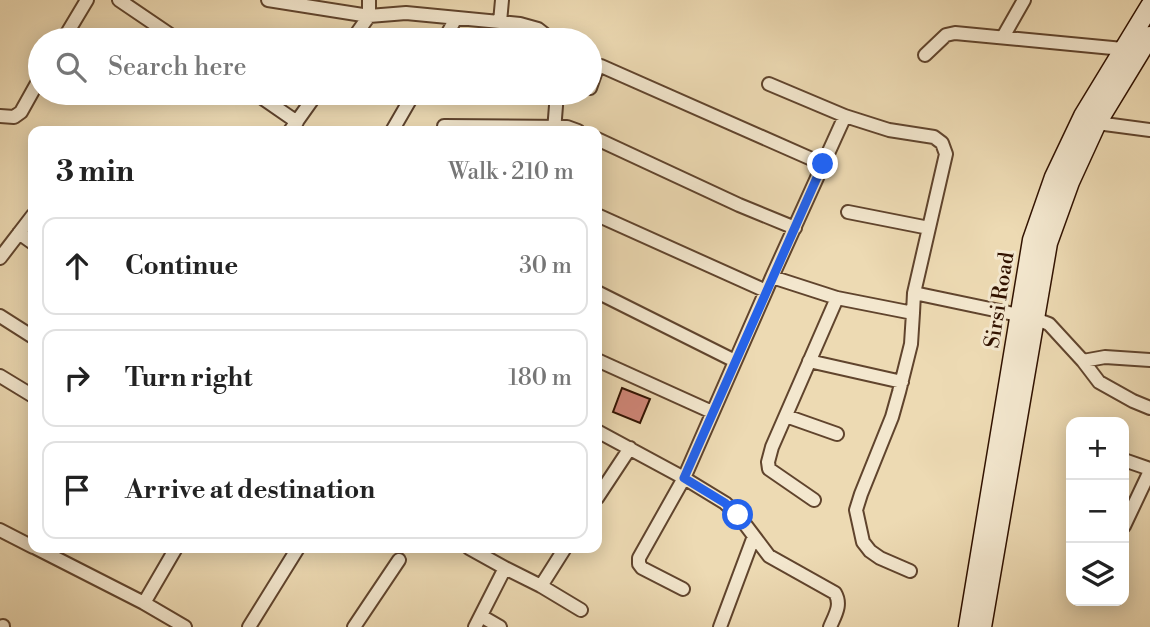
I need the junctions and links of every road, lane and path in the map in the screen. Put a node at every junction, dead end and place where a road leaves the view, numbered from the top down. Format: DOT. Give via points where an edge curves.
graph roads {
  1 [pos="87,0"];
  2 [pos="119,0"];
  3 [pos="268,0"];
  4 [pos="369,0"];
  5 [pos="502,0"];
  6 [pos="1024,0"];
  7 [pos="1150,6"];
  8 [pos="369,16"];
  9 [pos="456,18"];
  10 [pos="500,22"];
  11 [pos="70,28"];
  12 [pos="160,28"];
  13 [pos="360,28"];
  14 [pos="450,28"];
  15 [pos="534,28"];
  16 [pos="1150,36"];
  17 [pos="1003,37"];
  18 [pos="925,55"];
  19 [pos="1136,55"];
  20 [pos="602,66"];
  21 [pos="769,84"];
  22 [pos="28,98"];
  23 [pos="269,105"];
  24 [pos="309,105"];
  25 [pos="407,105"];
  26 [pos="556,105"];
  27 [pos="0,116"];
  28 [pos="845,116"];
  29 [pos="1097,123"];
  30 [pos="294,126"];
  31 [pos="395,126"];
  32 [pos="554,126"];
  33 [pos="1150,131"];
  34 [pos="602,141"];
  35 [pos="823,164"];
  36 [pos="848,212"];
  37 [pos="602,217"];
  38 [pos="28,221"];
  39 [pos="794,228"];
  40 [pos="929,228"];
  41 [pos="19,233"];
  42 [pos="28,239"];
  43 [pos="0,258"];
  44 [pos="772,277"];
  45 [pos="766,291"];
  46 [pos="914,293"];
  47 [pos="602,294"];
  48 [pos="836,298"];
  49 [pos="913,313"];
  50 [pos="0,316"];
  51 [pos="1027,317"];
  52 [pos="28,334"];
  53 [pos="1150,360"];
  54 [pos="735,361"];
  55 [pos="809,361"];
  56 [pos="1083,361"];
  57 [pos="602,362"];
  58 [pos="0,376"];
  59 [pos="902,382"];
  60 [pos="28,393"];
  61 [pos="1150,408"];
  62 [pos="712,412"];
  63 [pos="786,416"];
  64 [pos="602,434"];
  65 [pos="837,435"];
  66 [pos="630,448"];
  67 [pos="1129,462"];
  68 [pos="1150,470"];
  69 [pos="684,478"];
  70 [pos="602,490"];
  71 [pos="814,500"];
  72 [pos="1129,515"];
  73 [pos="0,530"];
  74 [pos="754,536"];
  75 [pos="28,544"];
  76 [pos="46,553"];
  77 [pos="173,553"];
  78 [pos="295,553"];
  79 [pos="478,553"];
  80 [pos="562,553"];
  81 [pos="399,560"];
  82 [pos="505,568"];
  83 [pos="910,571"];
  84 [pos="541,586"];
  85 [pos="683,589"];
  86 [pos="144,603"];
  87 [pos="581,610"];
  88 [pos="478,622"];
  89 [pos="185,627"];
  90 [pos="249,627"];
  91 [pos="354,627"];
  92 [pos="500,627"];
  93 [pos="720,627"];
  94 [pos="830,627"];
  95 [pos="968,627"];
  96 [pos="982,627"];
  1 -- 11 [label="street"];
  2 -- 12 [label="street"];
  3 -- 8 [label="street"];
  4 -- 8 [label="street"];
  5 -- 10 [label="street"];
  6 -- 17 [label="street"];
  7 -- 19 [label="main road, Sirsi Road"];
  8 -- 9 [label="street" via="406,13"];
  8 -- 13 [label="street"];
  9 -- 10 [label="street"];
  9 -- 14 [label="street"];
  10 -- 15 [label="street"];
  16 -- 19 [label="main road, Sirsi Road"];
  17 -- 18 [label="street" via="946,35"];
  17 -- 19 [label="street"];
  19 -- 29 [label="main road, Sirsi Road"];
  19 -- 51 [label="main road, Sirsi Road" via="1083,116 1054,177 1032,240"];
  20 -- 35 [label="street"];
  21 -- 28 [label="street"];
  22 -- 27 [label="street" via="14,117"];
  23 -- 30 [label="street"];
  24 -- 30 [label="street"];
  25 -- 31 [label="street"];
  26 -- 32 [label="street"];
  28 -- 35 [label="street"];
  28 -- 40 [label="street" via="943,143 946,154"];
  29 -- 33 [label="street"];
  29 -- 51 [label="main road, Sirsi Road" via="1070,182"];
  34 -- 39 [label="street"];
  35 -- 39 [label="street"];
  36 -- 40 [label="street"];
  37 -- 45 [label="street"];
  38 -- 41 [label="street"];
  39 -- 44 [label="street"];
  40 -- 46 [label="street"];
  41 -- 42 [label="street"];
  41 -- 43 [label="street"];
  44 -- 45 [label="street"];
  44 -- 48 [label="street"];
  45 -- 54 [label="street"];
  46 -- 49 [label="street"];
  46 -- 51 [label="street"];
  47 -- 54 [label="street"];
  48 -- 49 [label="street"];
  48 -- 55 [label="street"];
  49 -- 59 [label="street"];
  50 -- 52 [label="street"];
  51 -- 56 [label="street" via="1048,324"];
  51 -- 95 [label="main road, Sirsi Road"];
  51 -- 96 [label="main road, Sirsi Road"];
  53 -- 56 [label="street"];
  54 -- 62 [label="street"];
  55 -- 59 [label="street"];
  55 -- 63 [label="street"];
  56 -- 61 [label="street" via="1098,382"];
  57 -- 62 [label="street"];
  58 -- 60 [label="street"];
  59 -- 83 [label="street" via="856,510 863,542 870,551"];
  62 -- 69 [label="street"];
  63 -- 65 [label="street"];
  63 -- 71 [label="street" via="769,455 769,469"];
  64 -- 66 [label="street"];
  66 -- 69 [label="street"];
  66 -- 70 [label="street"];
  67 -- 68 [label="street"];
  68 -- 72 [label="street"];
  69 -- 74 [label="street" via="725,503"];
  69 -- 85 [label="street" via="639,558 642,568"];
  73 -- 75 [label="street"];
  74 -- 93 [label="street"];
  74 -- 94 [label="street" via="769,556 835,593 838,608"];
  76 -- 86 [label="street"];
  77 -- 86 [label="street"];
  78 -- 90 [label="street"];
  79 -- 82 [label="street"];
  80 -- 84 [label="street"];
  81 -- 91 [label="street"];
  82 -- 84 [label="street"];
  82 -- 88 [label="street"];
  84 -- 87 [label="street"];
  86 -- 89 [label="street"];
  88 -- 92 [label="street"];
}
